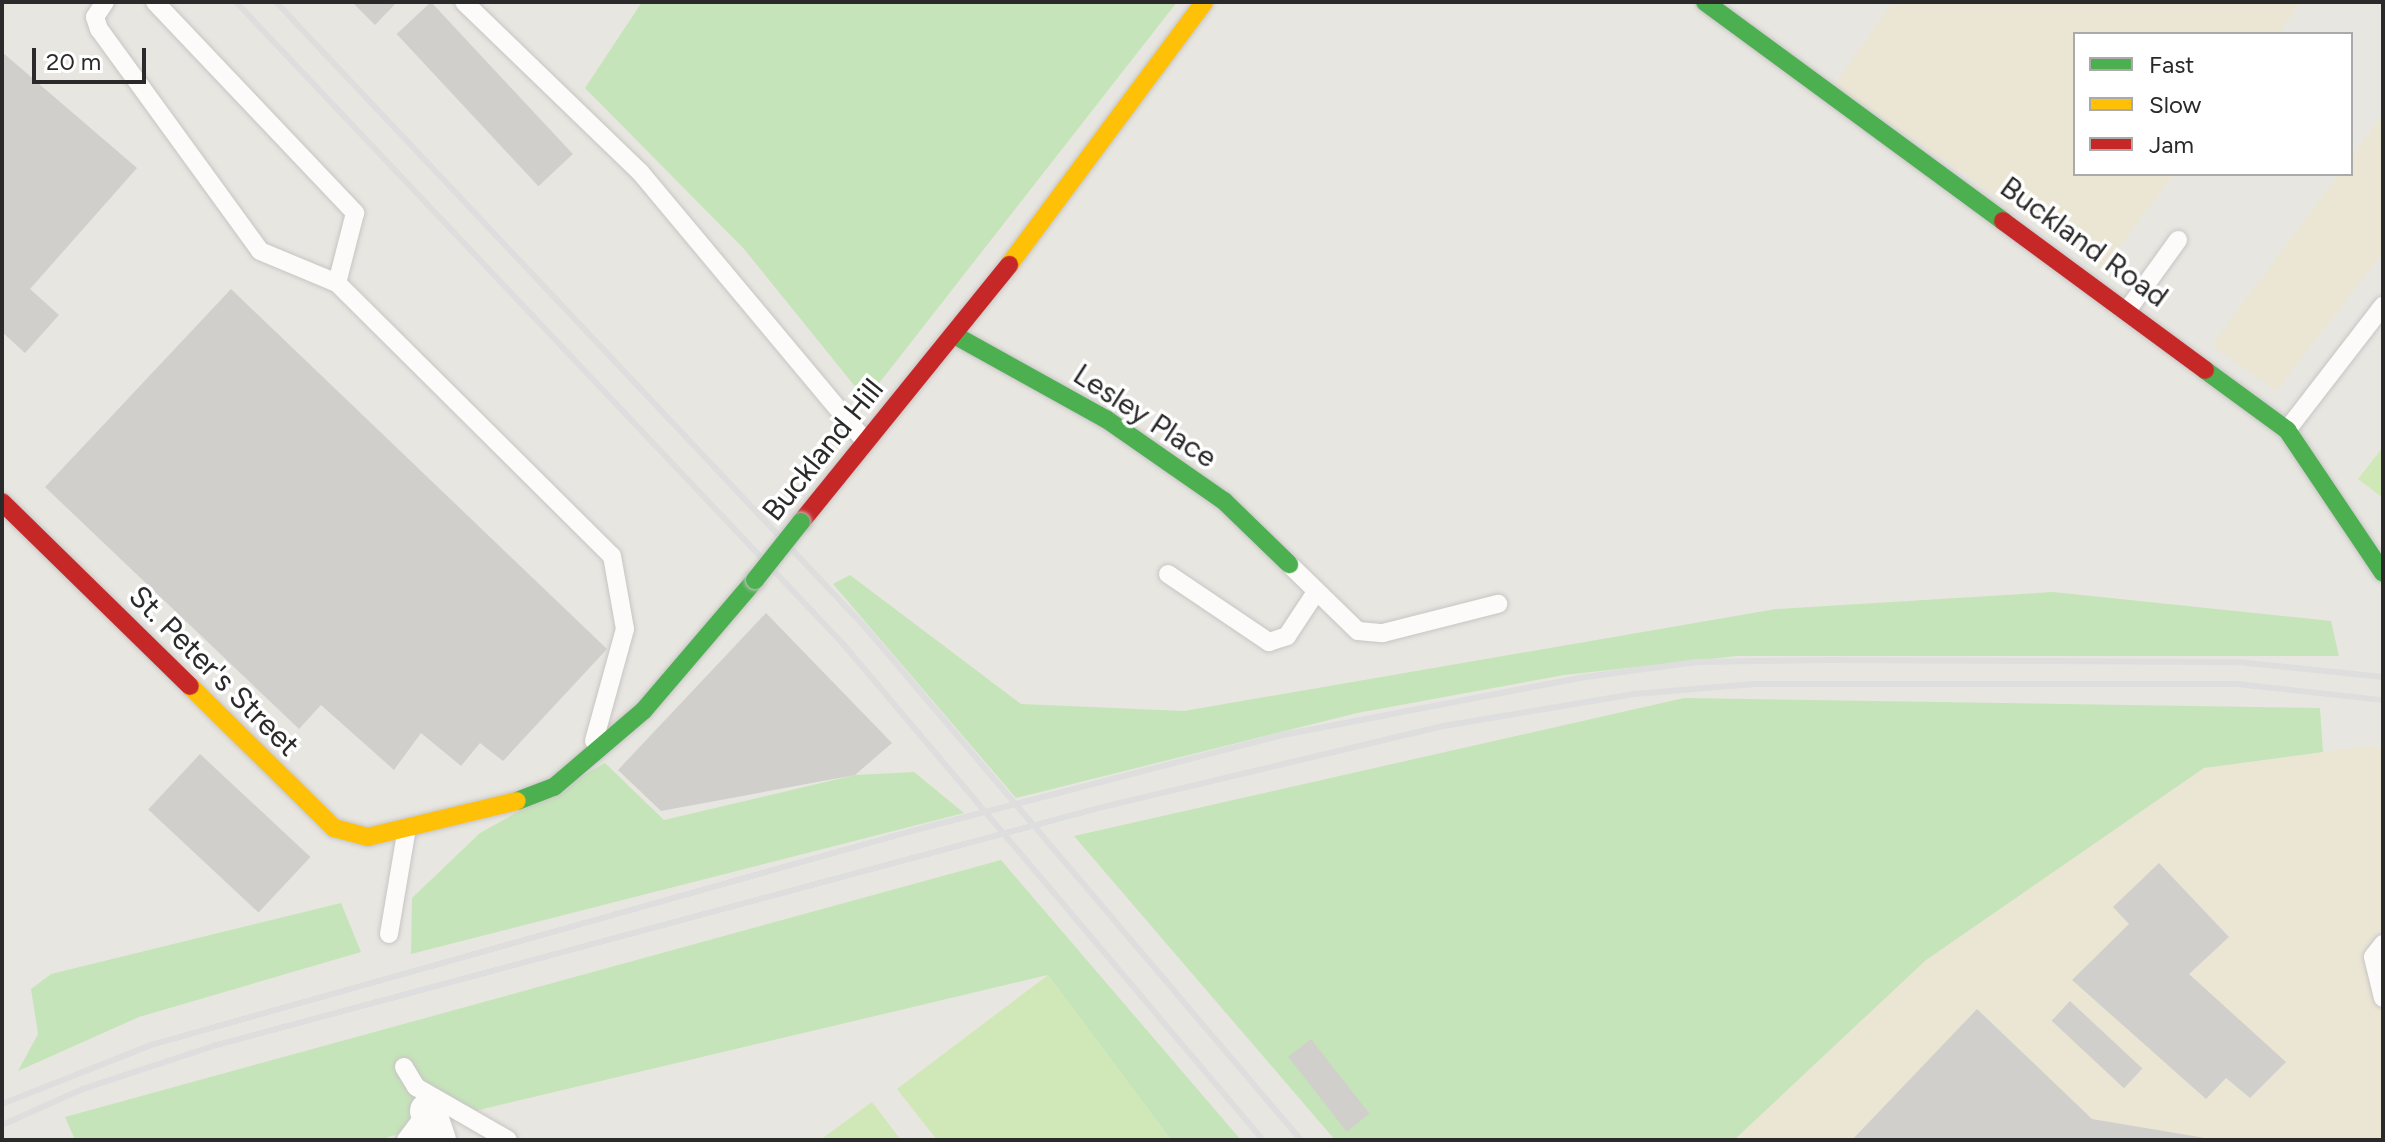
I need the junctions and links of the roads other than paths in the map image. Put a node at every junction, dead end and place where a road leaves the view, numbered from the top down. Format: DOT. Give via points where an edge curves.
graph roads {
  1 [pos="105,2"];
  2 [pos="155,2"];
  3 [pos="464,2"];
  4 [pos="1204,2"];
  5 [pos="1705,2"];
  6 [pos="481,9"];
  7 [pos="2178,240"];
  8 [pos="337,283"];
  9 [pos="2383,306"];
  10 [pos="2129,308"];
  11 [pos="956,336"];
  12 [pos="2287,430"];
  13 [pos="863,439"];
  14 [pos="2,502"];
  15 [pos="1289,564"];
  16 [pos="2383,573"];
  17 [pos="1168,574"];
  18 [pos="1316,592"];
  19 [pos="1498,604"];
  20 [pos="589,759"];
  21 [pos="406,833"];
  22 [pos="389,934"];
  23 [pos="2383,944"];
  24 [pos="2383,998"];
  25 [pos="404,1067"];
  26 [pos="428,1113"];
  27 [pos="406,1140"];
  28 [pos="508,1140"];
  1 -- 8 [label="lane" via="95,17 99,29 260,251"];
  2 -- 8 [label="lane" via="355,213"];
  3 -- 6 [label="lane"];
  4 -- 11 [label="street, Buckland Hill"];
  5 -- 10 [label="street, Buckland Road"];
  6 -- 13 [label="lane" via="551,71"];
  7 -- 10 [label="lane"];
  8 -- 20 [label="lane" via="612,556 625,629"];
  9 -- 12 [label="lane"];
  10 -- 12 [label="street, Buckland Road"];
  11 -- 13 [label="street, Buckland Hill"];
  11 -- 15 [label="street, Lesley Place" via="1106,419 1224,501"];
  12 -- 16 [label="street, Buckland Road"];
  13 -- 20 [label="street, Buckland Hill, bridge" via="755,580 644,710"];
  14 -- 21 [label="street, St. Peter's Street" via="334,828 368,837"];
  15 -- 18 [label="lane"];
  17 -- 18 [label="lane" via="1269,642 1287,636"];
  18 -- 19 [label="lane" via="1358,631 1383,633"];
  20 -- 21 [label="street, Buckland Hill" via="554,787"];
  21 -- 22 [label="lane"];
  23 -- 24 [label="lane" via="2373,957"];
  25 -- 26 [label="lane"];
  26 -- 27 [label="lane"];
  26 -- 28 [label="lane"];
}
